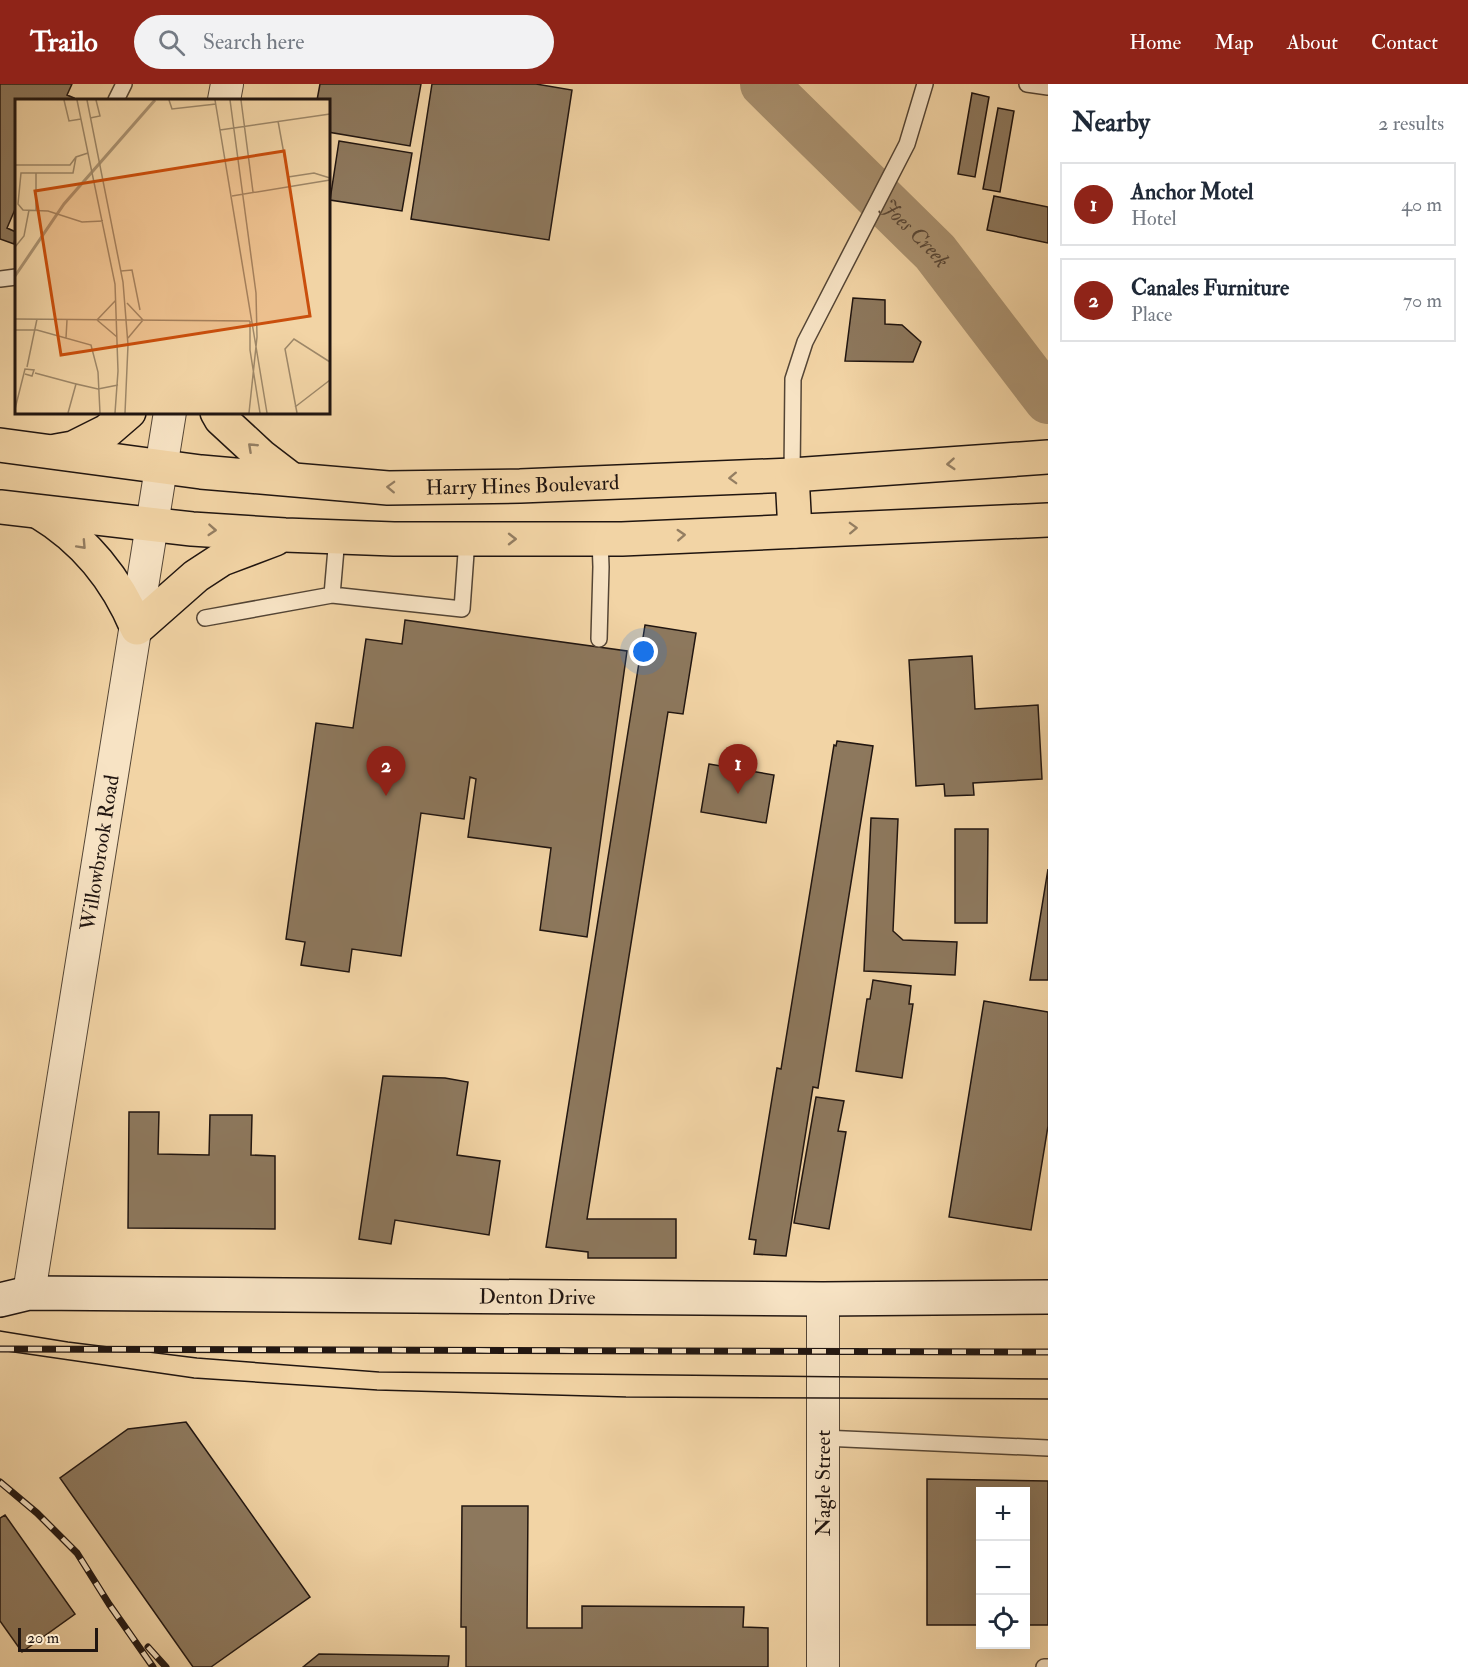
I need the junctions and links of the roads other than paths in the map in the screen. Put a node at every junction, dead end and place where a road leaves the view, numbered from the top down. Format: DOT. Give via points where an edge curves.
graph roads {
  1 [pos="123,84"];
  2 [pos="226,84"];
  3 [pos="925,84"];
  4 [pos="1027,84"];
  5 [pos="1048,87"];
  6 [pos="116,99"];
  7 [pos="224,99"];
  8 [pos="15,277"];
  9 [pos="0,279"];
  10 [pos="127,414"];
  11 [pos="170,414"];
  12 [pos="218,414"];
  13 [pos="0,445"];
  14 [pos="51,452"];
  15 [pos="1048,458"];
  16 [pos="162,467"];
  17 [pos="792,475"];
  18 [pos="291,479"];
  19 [pos="0,507"];
  20 [pos="35,510"];
  21 [pos="1048,520"];
  22 [pos="154,523"];
  23 [pos="795,531"];
  24 [pos="285,535"];
  25 [pos="337,537"];
  26 [pos="467,539"];
  27 [pos="600,539"];
  28 [pos="332,595"];
  29 [pos="205,618"];
  30 [pos="137,628"];
  31 [pos="599,639"];
  32 [pos="10,1292"];
  33 [pos="1048,1297"];
  34 [pos="823,1299"];
  35 [pos="823,1438"];
  36 [pos="1048,1448"];
  37 [pos="823,1667"];
  1 -- 6 [label="lane"];
  2 -- 7 [label="street"];
  3 -- 17 [label="lane" via="907,144 805,342 793,379"];
  4 -- 5 [label="lane"];
  8 -- 9 [label="lane"];
  10 -- 14 [label="main road" via="107,431 73,447"];
  11 -- 16 [label="street, Willowbrook Road"];
  18 -- 12 [label="main road, one-way"];
  13 -- 14 [label="main road, Harry Hines Boulevard"];
  14 -- 16 [label="main road, Harry Hines Boulevard"];
  15 -- 17 [label="main road, Harry Hines Boulevard, one-way"];
  16 -- 18 [label="main road, Harry Hines Boulevard"];
  16 -- 22 [label="street, Willowbrook Road"];
  17 -- 18 [label="main road, Harry Hines Boulevard, one-way" via="411,488"];
  17 -- 23 [label="main road"];
  19 -- 20 [label="main road"];
  20 -- 22 [label="main road"];
  20 -- 30 [label="main road, one-way" via="82,543 126,603"];
  23 -- 21 [label="main road, one-way"];
  22 -- 24 [label="main road, one-way"];
  22 -- 30 [label="street, Willowbrook Road"];
  27 -- 23 [label="main road, one-way"];
  24 -- 25 [label="main road"];
  24 -- 30 [label="main road" via="222,559 196,576"];
  25 -- 26 [label="main road"];
  25 -- 28 [label="lane"];
  26 -- 27 [label="main road, one-way"];
  26 -- 28 [label="lane" via="462,609"];
  27 -- 31 [label="lane"];
  28 -- 29 [label="lane"];
  30 -- 32 [label="street, Willowbrook Road"];
  32 -- 34 [label="street, Denton Drive"];
  33 -- 34 [label="street, Denton Drive"];
  34 -- 35 [label="street, Nagle Street"];
  35 -- 36 [label="lane"];
  35 -- 37 [label="street, Nagle Street"];
}
